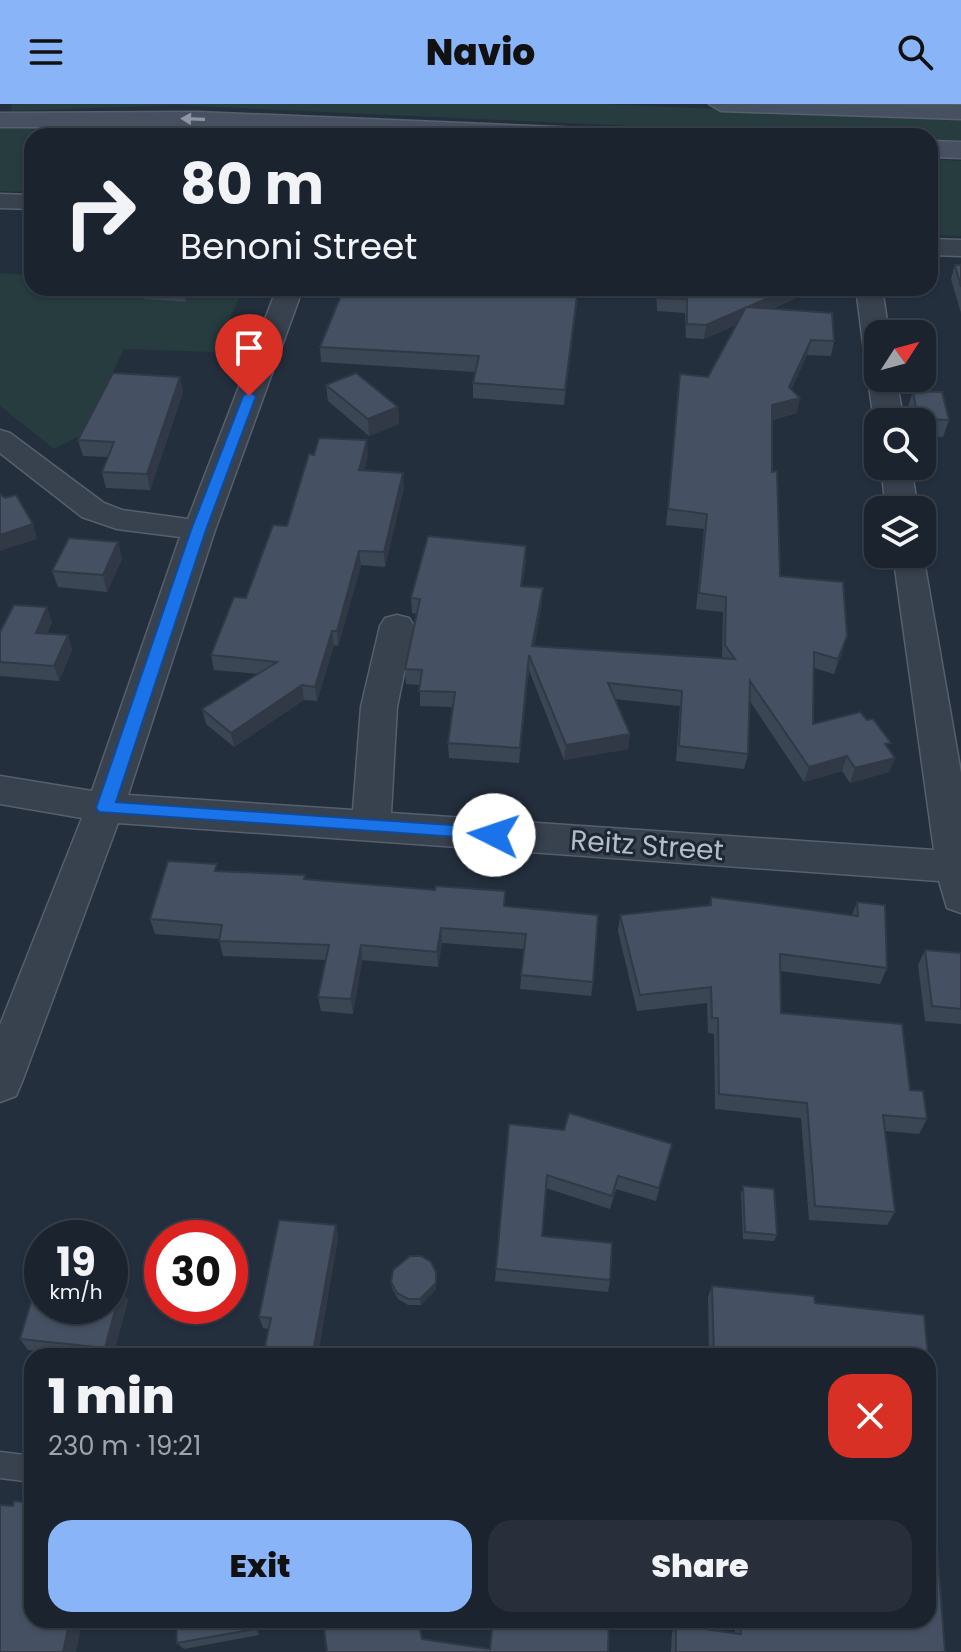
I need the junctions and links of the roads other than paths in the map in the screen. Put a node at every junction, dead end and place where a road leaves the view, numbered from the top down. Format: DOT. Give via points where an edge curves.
graph roads {
  1 [pos="721,104"];
  2 [pos="961,112"];
  3 [pos="0,120"];
  4 [pos="408,128"];
  5 [pos="938,149"];
  6 [pos="961,150"];
  7 [pos="0,201"];
  8 [pos="24,202"];
  9 [pos="938,247"];
  10 [pos="961,248"];
  11 [pos="287,296"];
  12 [pos="870,296"];
  13 [pos="874,320"];
  14 [pos="0,439"];
  15 [pos="199,530"];
  16 [pos="911,568"];
  17 [pos="397,626"];
  18 [pos="0,790"];
  19 [pos="105,808"];
  20 [pos="371,826"];
  21 [pos="959,877"];
  22 [pos="0,1082"];
  23 [pos="0,1465"];
  24 [pos="24,1468"];
  1 -- 2 [label="street"];
  4 -- 3 [label="street, one-way" via="185,119"];
  5 -- 6 [label="street"];
  7 -- 8 [label="street"];
  9 -- 10 [label="street"];
  11 -- 15 [label="street"];
  12 -- 13 [label="street"];
  14 -- 15 [label="street" via="93,510 117,519"];
  15 -- 19 [label="street"];
  16 -- 21 [label="street"];
  17 -- 20 [label="street" via="379,707"];
  18 -- 19 [label="street, Reitz Street"];
  19 -- 20 [label="street, Reitz Street"];
  19 -- 22 [label="street"];
  20 -- 21 [label="street, Reitz Street"];
  23 -- 24 [label="lane"];
}
